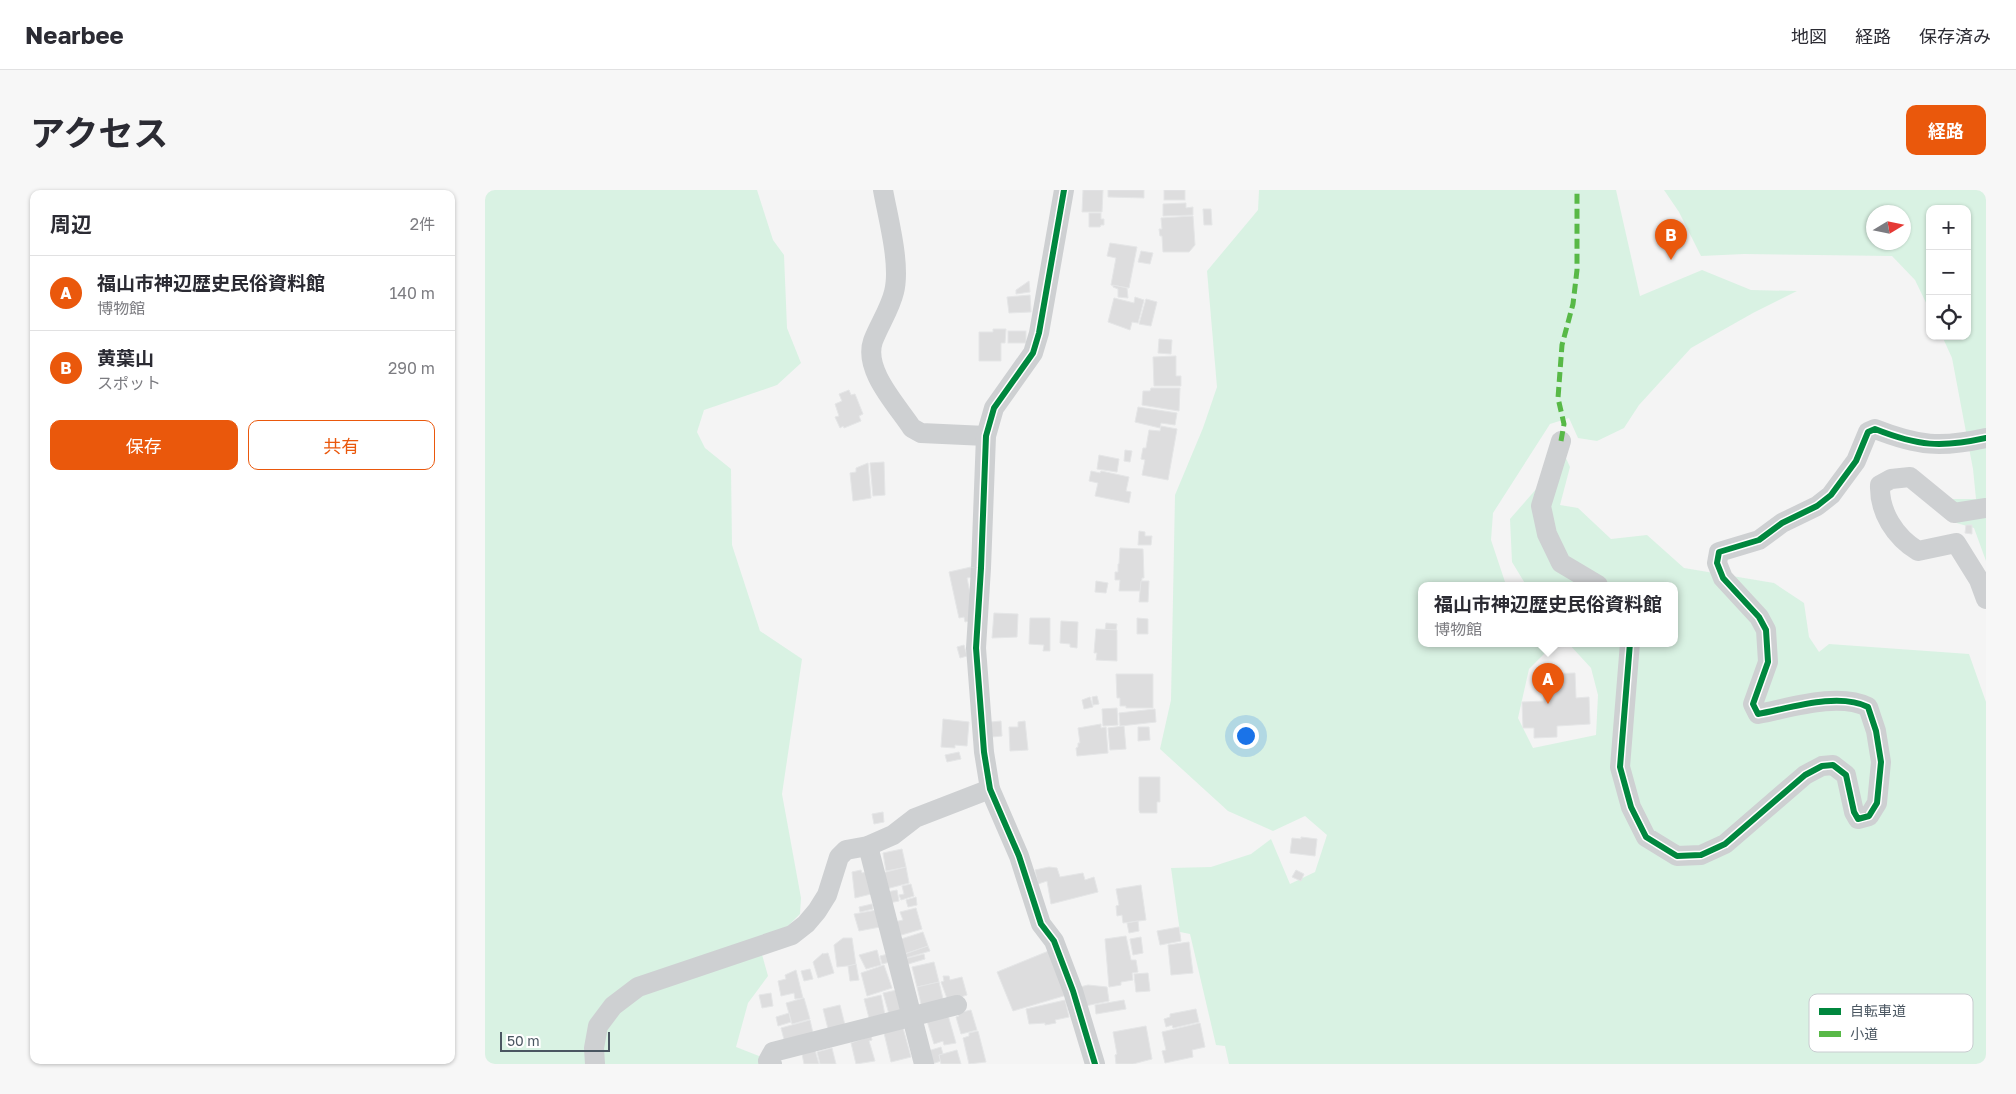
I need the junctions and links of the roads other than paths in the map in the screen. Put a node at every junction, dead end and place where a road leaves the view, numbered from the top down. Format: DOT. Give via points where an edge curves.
graph roads {
  1 [pos="883,190"];
  2 [pos="1064,190"];
  3 [pos="986,436"];
  4 [pos="1986,438"];
  5 [pos="1561,441"];
  6 [pos="1986,508"];
  7 [pos="1593,582"];
  8 [pos="1986,599"];
  9 [pos="1630,647"];
  10 [pos="990,789"];
  11 [pos="868,846"];
  12 [pos="957,1005"];
  13 [pos="912,1016"];
  14 [pos="595,1064"];
  15 [pos="771,1064"];
  16 [pos="924,1064"];
  17 [pos="1095,1064"];
  1 -- 3 [label="street" via="896,274 894,292 872,343 870,358 874,372 912,428 921,433"];
  2 -- 3 [label="street" via="1033,354 994,408"];
  3 -- 10 [label="street" via="976,648"];
  4 -- 9 [label="street" via="1927,444 1904,440 1875,429 1868,432 1856,461 1831,496 1759,540 1719,552 1717,563 1723,578 1759,617 1766,630 1768,662 1753,704 1758,714 1834,700 1868,707 1881,762 1877,803 1869,816 1859,819 1854,812 1846,775 1833,764 1805,774 1725,844 1701,855 1677,856 1646,837 1631,808 1620,767"];
  5 -- 7 [label="street" via="1541,506 1547,534 1561,563"];
  6 -- 8 [label="street" via="1954,513 1910,477 1891,479 1881,485 1880,498 1888,520 1905,543 1918,551 1956,543 1979,580"];
  10 -- 11 [label="street" via="915,818 893,835"];
  10 -- 17 [label="street" via="1019,856 1041,924 1054,941 1067,974"];
  11 -- 13 [label="street"];
  11 -- 14 [label="street" via="846,850 839,857 827,895 807,924 792,935 638,987 613,1006 598,1026"];
  12 -- 13 [label="street"];
  13 -- 15 [label="street" via="773,1052 768,1061"];
  13 -- 16 [label="street"];
}
